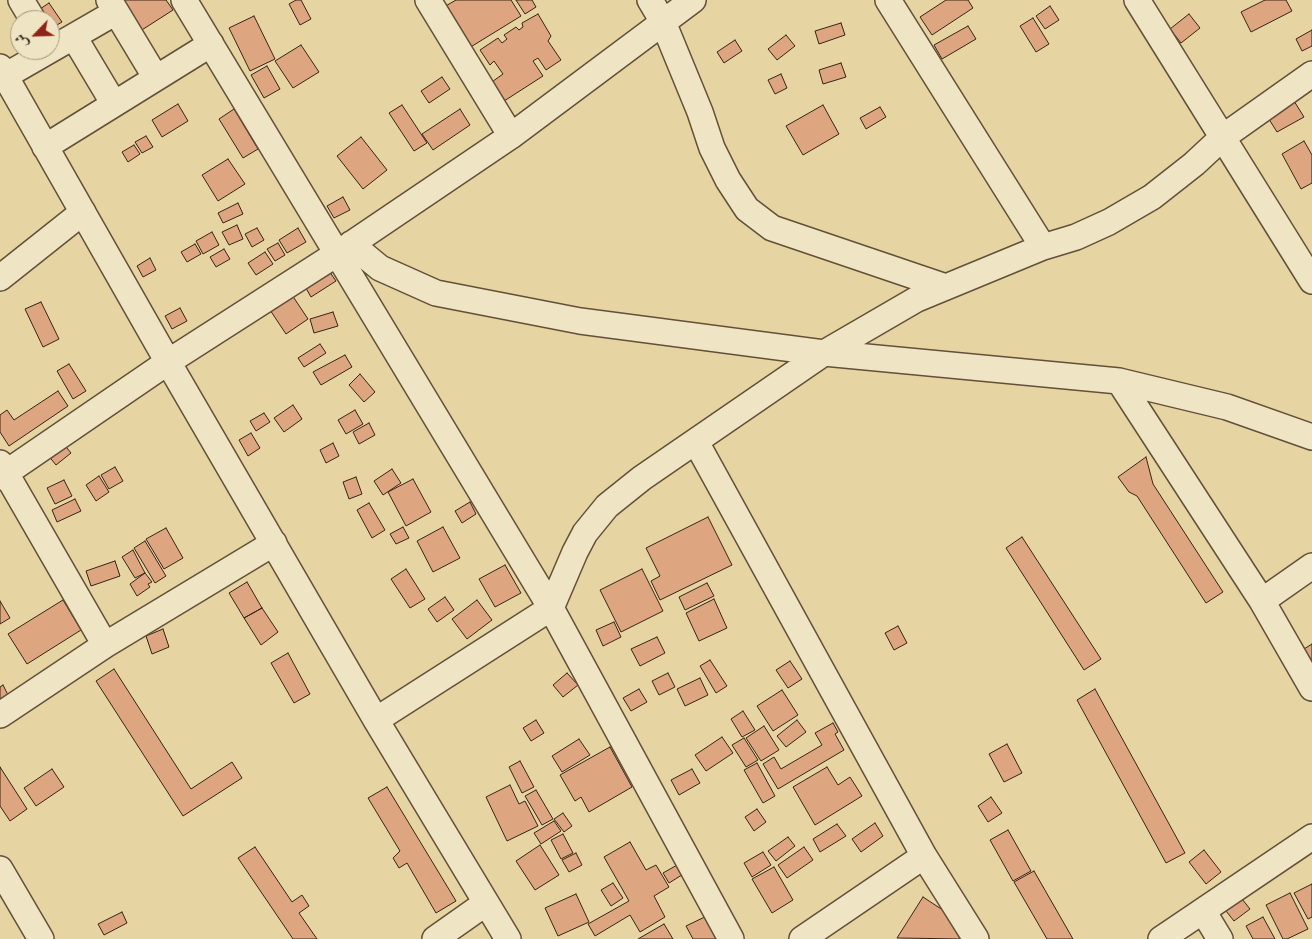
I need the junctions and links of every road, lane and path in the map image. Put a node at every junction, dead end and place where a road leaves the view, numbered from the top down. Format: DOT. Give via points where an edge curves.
graph roads {
  1 [pos="184,0"];
  2 [pos="428,0"];
  3 [pos="650,0"];
  4 [pos="693,0"];
  5 [pos="888,0"];
  6 [pos="1137,0"];
  7 [pos="112,6"];
  8 [pos="664,22"];
  9 [pos="74,37"];
  10 [pos="60,44"];
  11 [pos="211,44"];
  12 [pos="27,60"];
  13 [pos="3,72"];
  14 [pos="1312,74"];
  15 [pos="156,78"];
  16 [pos="114,104"];
  17 [pos="510,136"];
  18 [pos="1223,137"];
  19 [pos="45,147"];
  20 [pos="83,212"];
  21 [pos="1043,248"];
  22 [pos="344,249"];
  23 [pos="0,278"];
  24 [pos="1312,281"];
  25 [pos="946,287"];
  26 [pos="824,354"];
  27 [pos="168,362"];
  28 [pos="1119,381"];
  29 [pos="1312,437"];
  30 [pos="696,442"];
  31 [pos="2,471"];
  32 [pos="274,543"];
  33 [pos="1312,566"];
  34 [pos="1262,601"];
  35 [pos="550,608"];
  36 [pos="105,645"];
  37 [pos="1312,688"];
  38 [pos="0,714"];
  39 [pos="376,720"];
  40 [pos="1312,837"];
  41 [pos="924,856"];
  42 [pos="0,869"];
  43 [pos="486,903"];
  44 [pos="1203,910"];
  45 [pos="41,939"];
  46 [pos="434,939"];
  47 [pos="508,939"];
  48 [pos="731,939"];
  49 [pos="802,939"];
  50 [pos="976,939"];
  51 [pos="1161,939"];
  52 [pos="1220,939"];
  1 -- 11 [label="street"];
  2 -- 17 [label="street"];
  3 -- 8 [label="street"];
  4 -- 8 [label="street"];
  5 -- 21 [label="street"];
  6 -- 18 [label="street"];
  7 -- 9 [label="street"];
  7 -- 15 [label="street"];
  8 -- 17 [label="street"];
  8 -- 25 [label="street" via="712,148 747,209 772,228"];
  9 -- 10 [label="street"];
  9 -- 16 [label="street"];
  11 -- 15 [label="street"];
  11 -- 22 [label="street"];
  12 -- 13 [label="street"];
  13 -- 19 [label="street"];
  14 -- 18 [label="street"];
  15 -- 16 [label="street"];
  16 -- 19 [label="street"];
  17 -- 22 [label="street"];
  18 -- 21 [label="street" via="1152,198 1109,222"];
  18 -- 24 [label="street"];
  19 -- 20 [label="street"];
  20 -- 23 [label="street"];
  20 -- 27 [label="street"];
  21 -- 25 [label="street"];
  22 -- 26 [label="street" via="436,293 580,321"];
  22 -- 27 [label="street"];
  22 -- 35 [label="street"];
  25 -- 26 [label="street" via="917,299"];
  26 -- 28 [label="street"];
  26 -- 30 [label="street"];
  27 -- 31 [label="street"];
  27 -- 32 [label="street"];
  28 -- 29 [label="street" via="1227,407"];
  28 -- 34 [label="street"];
  30 -- 35 [label="street" via="607,506 575,552"];
  30 -- 41 [label="street"];
  31 -- 36 [label="street"];
  32 -- 36 [label="street"];
  32 -- 39 [label="street"];
  33 -- 34 [label="street"];
  34 -- 37 [label="street"];
  35 -- 39 [label="street"];
  35 -- 48 [label="street"];
  36 -- 38 [label="street"];
  39 -- 43 [label="street"];
  40 -- 44 [label="street"];
  41 -- 49 [label="street"];
  41 -- 50 [label="street"];
  42 -- 45 [label="street"];
  43 -- 46 [label="street"];
  43 -- 47 [label="street"];
  44 -- 51 [label="street"];
  44 -- 52 [label="street"];
}
